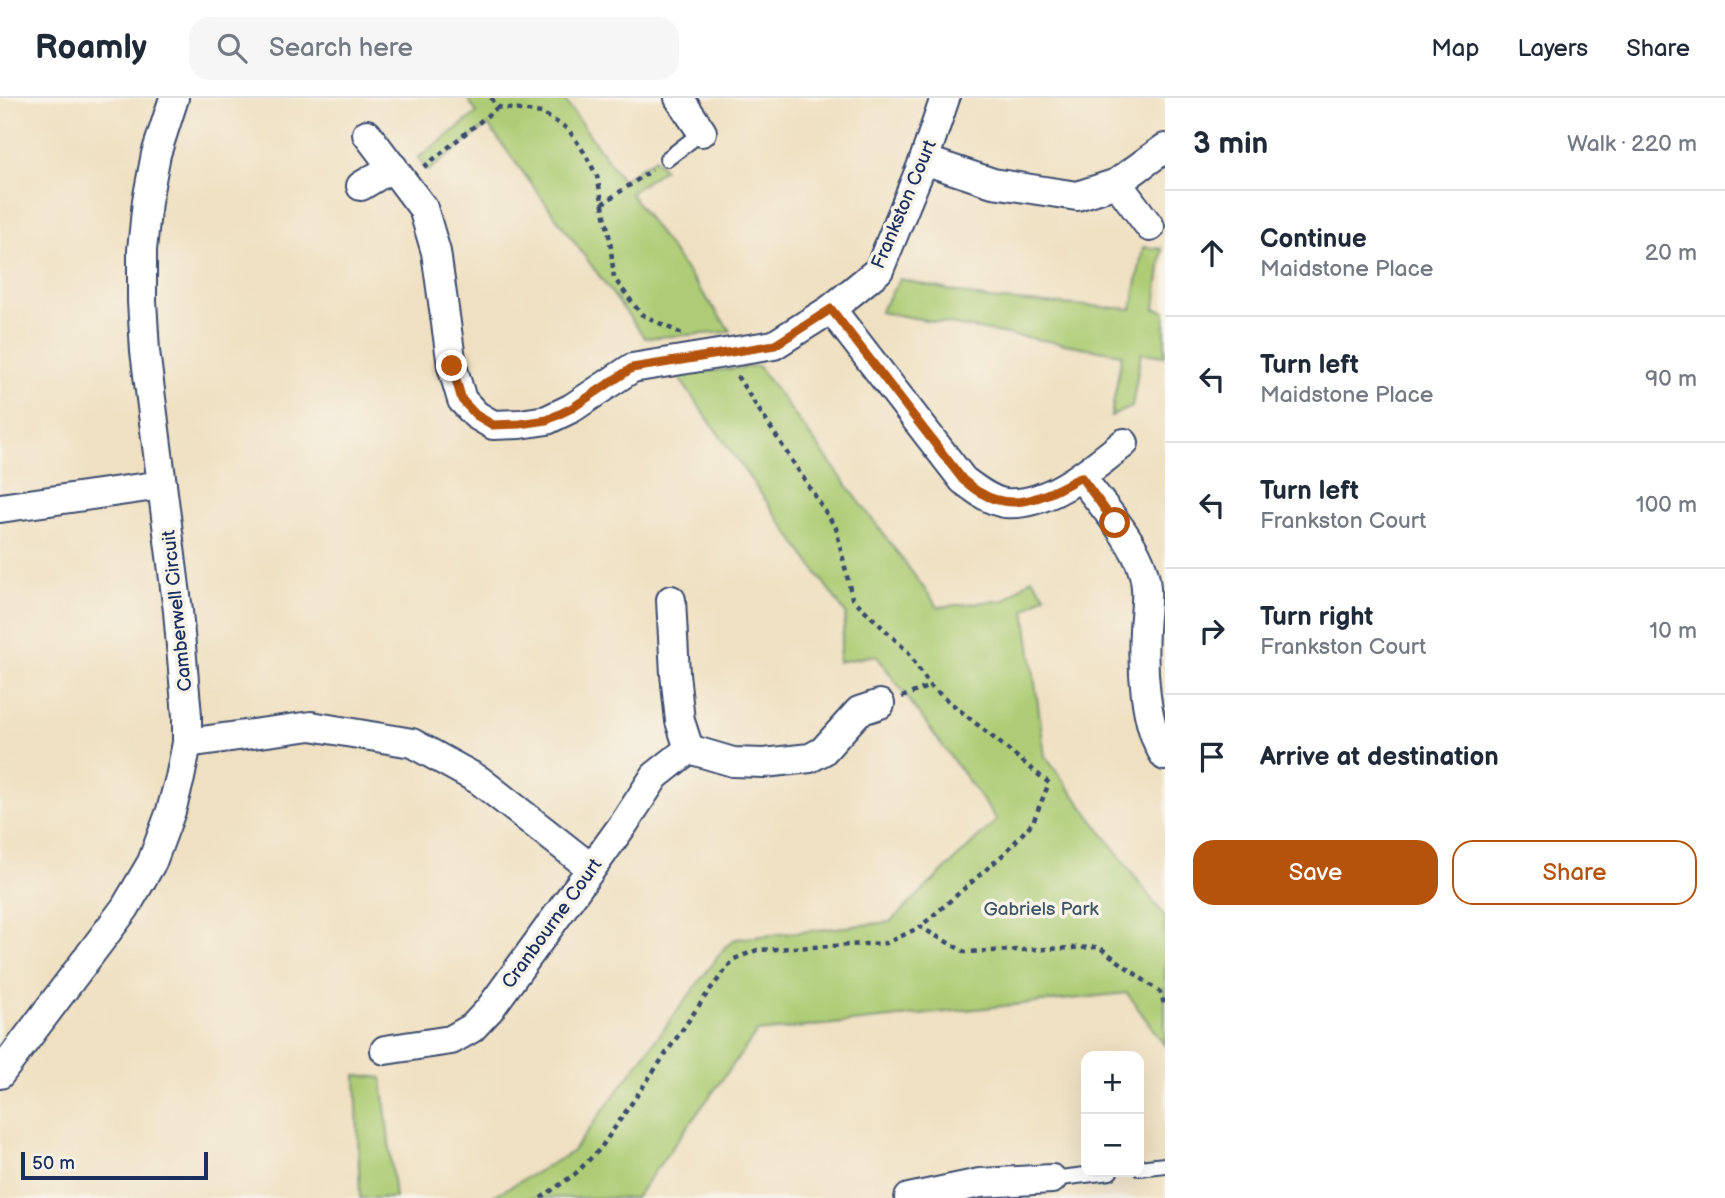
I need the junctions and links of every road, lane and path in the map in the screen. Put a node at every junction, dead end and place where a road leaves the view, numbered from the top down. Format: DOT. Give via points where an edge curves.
graph roads {
  1 [pos="174,98"];
  2 [pos="491,98"];
  3 [pos="679,98"];
  4 [pos="945,98"];
  5 [pos="498,107"];
  6 [pos="702,132"];
  7 [pos="367,134"];
  8 [pos="1165,148"];
  9 [pos="667,159"];
  10 [pos="924,160"];
  11 [pos="399,175"];
  12 [pos="1117,183"];
  13 [pos="361,186"];
  14 [pos="602,204"];
  15 [pos="1150,227"];
  16 [pos="831,309"];
  17 [pos="722,354"];
  18 [pos="1124,443"];
  19 [pos="1081,477"];
  20 [pos="162,485"];
  21 [pos="0,508"];
  22 [pos="671,600"];
  23 [pos="880,705"];
  24 [pos="187,743"];
  25 [pos="689,750"];
  26 [pos="1165,756"];
  27 [pos="591,867"];
  28 [pos="920,927"];
  29 [pos="1165,1006"];
  30 [pos="385,1051"];
  31 [pos="0,1074"];
  32 [pos="1165,1165"];
  33 [pos="1144,1167"];
  34 [pos="1081,1176"];
  35 [pos="1052,1179"];
  36 [pos="541,1198"];
  37 [pos="909,1198"];
  1 -- 20 [label="street, Camberwell Circuit" via="156,154 142,250 145,351"];
  2 -- 5 [label="path"];
  3 -- 6 [label="street"];
  4 -- 10 [label="street, Frankston Court"];
  5 -- 11 [label="path"];
  5 -- 14 [label="path" via="542,113 568,129 597,176"];
  6 -- 9 [label="lane"];
  7 -- 11 [label="street, Frankston Court"];
  8 -- 12 [label="street"];
  9 -- 14 [label="path"];
  10 -- 12 [label="street" via="993,183 1077,196"];
  10 -- 16 [label="street, Frankston Court" via="880,270"];
  11 -- 13 [label="street"];
  11 -- 17 [label="street, Frankston Court" via="423,208 436,251 452,366 462,400 493,425 547,420 632,368"];
  12 -- 15 [label="street"];
  14 -- 17 [label="path" via="614,278 641,314"];
  16 -- 17 [label="street, Frankston Court" via="775,345"];
  16 -- 19 [label="street" via="963,480 981,494 1004,503 1025,501"];
  17 -- 28 [label="path" via="836,528 852,598 908,652 930,686 1049,783 1033,822 1005,853"];
  18 -- 19 [label="street"];
  19 -- 26 [label="street" via="1133,548 1144,572 1145,685 1154,730"];
  20 -- 21 [label="street"];
  20 -- 24 [label="street, Camberwell Circuit" via="183,664"];
  22 -- 25 [label="street" via="680,721"];
  23 -- 25 [label="street" via="859,711 823,751 810,758 733,762"];
  24 -- 27 [label="street" via="311,726 412,743 479,780"];
  24 -- 31 [label="street, Camberwell Circuit" via="172,811 152,862 125,908"];
  25 -- 27 [label="street, Cranbourne Court" via="656,776"];
  27 -- 30 [label="street, Cranbourne Court" via="472,1028 451,1040"];
  28 -- 29 [label="path" via="965,952 1099,947 1160,992"];
  28 -- 36 [label="path" via="887,943 757,950 734,959 600,1149"];
  32 -- 33 [label="lane"];
  34 -- 35 [label="lane"];
  35 -- 37 [label="street" via="980,1183"];
}
